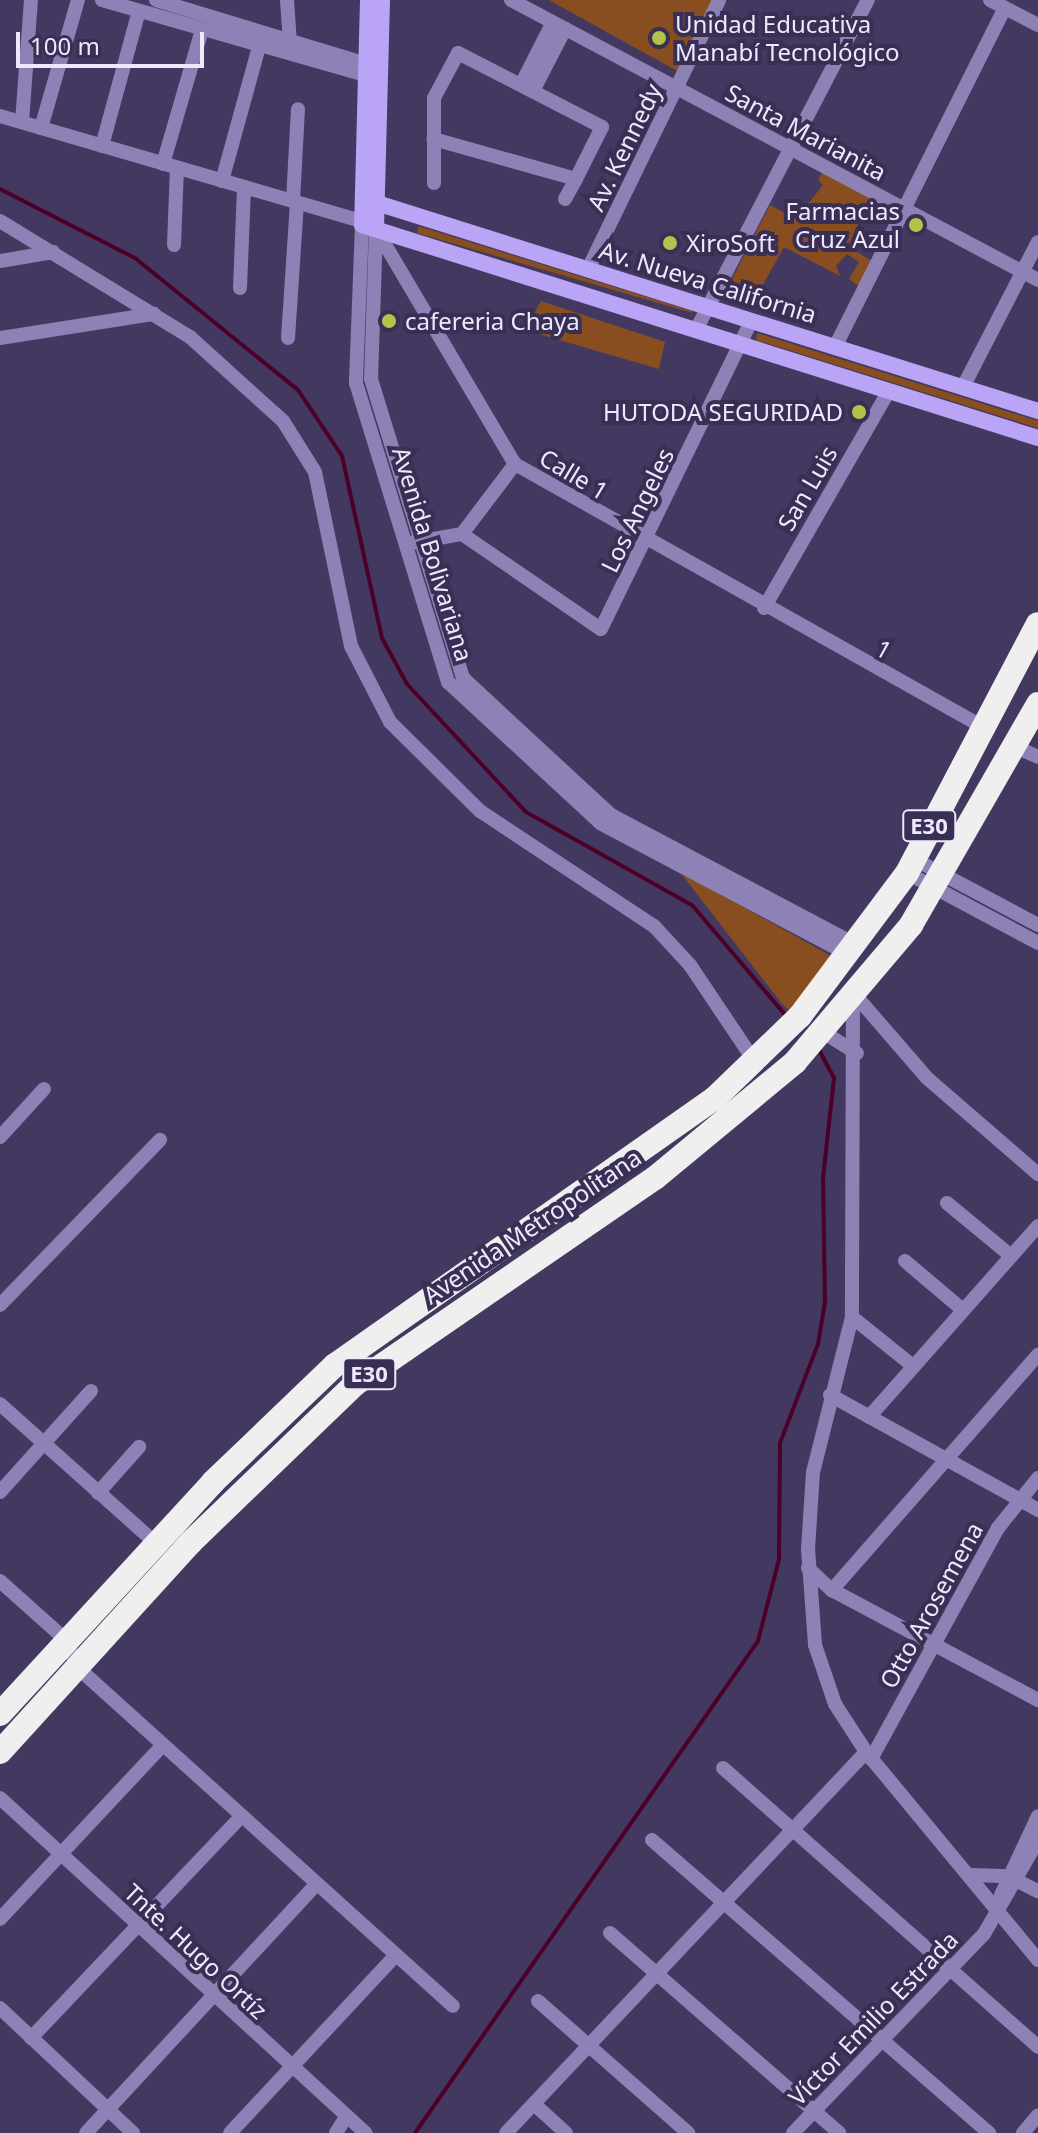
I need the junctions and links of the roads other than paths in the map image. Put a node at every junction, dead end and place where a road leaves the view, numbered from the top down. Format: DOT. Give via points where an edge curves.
graph roads {
  1 [pos="31,0"];
  2 [pos="78,0"];
  3 [pos="102,0"];
  4 [pos="156,0"];
  5 [pos="287,0"];
  6 [pos="368,0"];
  7 [pos="382,0"];
  8 [pos="511,0"];
  9 [pos="719,0"];
  10 [pos="868,0"];
  11 [pos="990,0"];
  12 [pos="1005,8"];
  13 [pos="139,11"];
  14 [pos="559,25"];
  15 [pos="1038,25"];
  16 [pos="202,30"];
  17 [pos="290,39"];
  18 [pos="259,47"];
  19 [pos="378,72"];
  20 [pos="528,86"];
  21 [pos="678,88"];
  22 [pos="298,109"];
  23 [pos="0,116"];
  24 [pos="22,122"];
  25 [pos="41,128"];
  26 [pos="434,139"];
  27 [pos="102,146"];
  28 [pos="790,148"];
  29 [pos="170,166"];
  30 [pos="576,179"];
  31 [pos="222,181"];
  32 [pos="434,183"];
  33 [pos="244,187"];
  34 [pos="565,199"];
  35 [pos="371,201"];
  36 [pos="295,202"];
  37 [pos="906,210"];
  38 [pos="0,221"];
  39 [pos="367,225"];
  40 [pos="1038,242"];
  41 [pos="174,245"];
  42 [pos="53,252"];
  43 [pos="0,261"];
  44 [pos="588,269"];
  45 [pos="1023,272"];
  46 [pos="1038,280"];
  47 [pos="240,288"];
  48 [pos="708,307"];
  49 [pos="154,314"];
  50 [pos="751,321"];
  51 [pos="696,330"];
  52 [pos="0,338"];
  53 [pos="288,338"];
  54 [pos="740,344"];
  55 [pos="835,347"];
  56 [pos="963,387"];
  57 [pos="889,391"];
  58 [pos="1038,411"];
  59 [pos="1038,438"];
  60 [pos="515,464"];
  61 [pos="462,534"];
  62 [pos="410,543"];
  63 [pos="647,544"];
  64 [pos="764,608"];
  65 [pos="1038,624"];
  66 [pos="1038,704"];
  67 [pos="983,727"];
  68 [pos="1027,752"];
  69 [pos="910,866"];
  70 [pos="939,882"];
  71 [pos="1038,925"];
  72 [pos="1038,943"];
  73 [pos="854,951"];
  74 [pos="854,998"];
  75 [pos="821,1034"];
  76 [pos="857,1053"];
  77 [pos="755,1062"];
  78 [pos="44,1089"];
  79 [pos="0,1137"];
  80 [pos="160,1140"];
  81 [pos="1038,1174"];
  82 [pos="947,1203"];
  83 [pos="1038,1226"];
  84 [pos="1011,1256"];
  85 [pos="905,1261"];
  86 [pos="462,1276"];
  87 [pos="476,1298"];
  88 [pos="0,1305"];
  89 [pos="963,1310"];
  90 [pos="852,1317"];
  91 [pos="1038,1355"];
  92 [pos="913,1366"];
  93 [pos="91,1391"];
  94 [pos="830,1395"];
  95 [pos="0,1404"];
  96 [pos="869,1417"];
  97 [pos="43,1444"];
  98 [pos="139,1447"];
  99 [pos="945,1459"];
  100 [pos="1038,1478"];
  101 [pos="0,1492"];
  102 [pos="98,1493"];
  103 [pos="1019,1500"];
  104 [pos="1038,1510"];
  105 [pos="155,1543"];
  106 [pos="174,1560"];
  107 [pos="808,1568"];
  108 [pos="0,1581"];
  109 [pos="832,1590"];
  110 [pos="67,1641"];
  111 [pos="934,1644"];
  112 [pos="77,1667"];
  113 [pos="1038,1700"];
  114 [pos="0,1714"];
  115 [pos="163,1745"];
  116 [pos="0,1752"];
  117 [pos="868,1756"];
  118 [pos="723,1768"];
  119 [pos="0,1798"];
  120 [pos="1038,1816"];
  121 [pos="241,1817"];
  122 [pos="794,1831"];
  123 [pos="652,1840"];
  124 [pos="1038,1840"];
  125 [pos="60,1855"];
  126 [pos="971,1875"];
  127 [pos="1013,1878"];
  128 [pos="316,1885"];
  129 [pos="1038,1891"];
  130 [pos="726,1904"];
  131 [pos="998,1910"];
  132 [pos="0,1919"];
  133 [pos="137,1927"];
  134 [pos="610,1933"];
  135 [pos="395,1956"];
  136 [pos="1038,1960"];
  137 [pos="951,1971"];
  138 [pos="659,1976"];
  139 [pos="214,1997"];
  140 [pos="538,2001"];
  141 [pos="453,2006"];
  142 [pos="0,2008"];
  143 [pos="31,2038"];
  144 [pos="883,2040"];
  145 [pos="590,2046"];
  146 [pos="1038,2047"];
  147 [pos="291,2068"];
  148 [pos="534,2104"];
  149 [pos="108,2110"];
  150 [pos="814,2111"];
  151 [pos="1038,2115"];
  152 [pos="346,2117"];
  153 [pos="86,2133"];
  154 [pos="133,2133"];
  155 [pos="230,2133"];
  156 [pos="336,2133"];
  157 [pos="366,2133"];
  158 [pos="506,2133"];
  159 [pos="566,2133"];
  160 [pos="688,2133"];
  161 [pos="793,2133"];
  162 [pos="839,2133"];
  163 [pos="989,2133"];
  164 [pos="1023,2133"];
  1 -- 24 [label="street"];
  2 -- 25 [label="street"];
  3 -- 13 [label="street"];
  4 -- 17 [label="street"];
  5 -- 17 [label="street"];
  6 -- 19 [label="street, Avenida Bolivariana"];
  7 -- 19 [label="street, Avenida Bolivariana"];
  8 -- 14 [label="street, Santa Marianita"];
  9 -- 21 [label="street, Av. Kennedy"];
  10 -- 28 [label="street"];
  11 -- 12 [label="street"];
  12 -- 15 [label="street"];
  12 -- 37 [label="street"];
  13 -- 16 [label="street"];
  13 -- 27 [label="street"];
  14 -- 20 [label="street"];
  14 -- 21 [label="street, Santa Marianita"];
  16 -- 18 [label="street"];
  16 -- 29 [label="street"];
  17 -- 19 [label="street"];
  18 -- 19 [label="street"];
  18 -- 31 [label="street"];
  19 -- 35 [label="street, Avenida Bolivariana"];
  20 -- 26 [label="street" via="458,53 434,98"];
  20 -- 30 [label="street" via="602,127"];
  21 -- 28 [label="street, Santa Marianita"];
  21 -- 44 [label="street, Av. Kennedy"];
  22 -- 36 [label="street"];
  23 -- 24 [label="street"];
  24 -- 25 [label="street"];
  25 -- 27 [label="street"];
  26 -- 30 [label="street"];
  26 -- 32 [label="street"];
  27 -- 29 [label="street"];
  28 -- 37 [label="street, Santa Marianita"];
  28 -- 48 [label="street"];
  29 -- 31 [label="street"];
  29 -- 41 [label="street"];
  30 -- 34 [label="street"];
  31 -- 33 [label="street"];
  33 -- 36 [label="street"];
  33 -- 47 [label="street"];
  35 -- 39 [label="street, Avenida Bolivariana"];
  35 -- 44 [label="street, Av. Nueva California"];
  36 -- 39 [label="street"];
  36 -- 53 [label="street"];
  37 -- 45 [label="street, Santa Marianita"];
  37 -- 55 [label="street"];
  38 -- 42 [label="street"];
  39 -- 51 [label="street, Av. Nueva California"];
  39 -- 60 [label="street, Calle 1"];
  39 -- 62 [label="street, Avenida Bolivariana" via="354,371"];
  40 -- 45 [label="street"];
  42 -- 43 [label="street"];
  42 -- 49 [label="street"];
  44 -- 48 [label="street, Av. Nueva California"];
  45 -- 46 [label="street, Santa Marianita"];
  45 -- 56 [label="street"];
  48 -- 50 [label="street, Av. Nueva California"];
  48 -- 51 [label="street"];
  49 -- 52 [label="street"];
  49 -- 77 [label="street" via="244,381 303,449 322,494 351,646 401,737 499,826 654,926 690,965"];
  50 -- 54 [label="street, Los Angeles"];
  50 -- 55 [label="street, Av. Nueva California"];
  51 -- 54 [label="street, Av. Nueva California"];
  54 -- 57 [label="street, Av. Nueva California"];
  54 -- 63 [label="street, Los Angeles"];
  55 -- 56 [label="street, Av. Nueva California"];
  56 -- 58 [label="street, Av. Nueva California"];
  57 -- 59 [label="street, Av. Nueva California"];
  57 -- 64 [label="street, San Luis"];
  60 -- 61 [label="street"];
  60 -- 63 [label="street, Calle 1"];
  61 -- 62 [label="street"];
  61 -- 63 [label="street, Los Angeles" via="601,629"];
  62 -- 73 [label="street, Avenida Bolivariana" via="463,678 588,798"];
  63 -- 64 [label="street, Calle 1"];
  64 -- 67 [label="street, 1"];
  65 -- 67 [label="highway, E30"];
  66 -- 68 [label="highway, Avenida Metropolitana / E30"];
  67 -- 69 [label="highway, E30"];
  68 -- 70 [label="highway, Avenida Metropolitana / E30"];
  69 -- 70 [label="street"];
  69 -- 73 [label="highway, E30"];
  70 -- 71 [label="street"];
  70 -- 72 [label="street"];
  70 -- 74 [label="highway, Avenida Metropolitana / E30"];
  73 -- 77 [label="highway, E30"];
  74 -- 75 [label="highway, Avenida Metropolitana / E30"];
  74 -- 76 [label="street"];
  74 -- 81 [label="street" via="927,1078"];
  75 -- 76 [label="street"];
  75 -- 87 [label="highway, Avenida Metropolitana / E30" via="795,1062 655,1178"];
  76 -- 90 [label="street"];
  77 -- 86 [label="highway, E30" via="602,1183"];
  78 -- 79 [label="street"];
  80 -- 88 [label="street"];
  82 -- 84 [label="street"];
  83 -- 84 [label="street"];
  84 -- 89 [label="street"];
  85 -- 89 [label="street"];
  86 -- 87 [label="highway"];
  86 -- 105 [label="highway, E30" via="335,1365"];
  87 -- 106 [label="highway, Avenida Metropolitana / E30" via="355,1384"];
  89 -- 92 [label="street"];
  90 -- 92 [label="street"];
  90 -- 94 [label="street"];
  91 -- 99 [label="street"];
  92 -- 96 [label="street"];
  93 -- 97 [label="street"];
  94 -- 96 [label="street"];
  94 -- 107 [label="street" via="813,1472"];
  95 -- 97 [label="street"];
  96 -- 99 [label="street"];
  97 -- 101 [label="street"];
  97 -- 102 [label="street"];
  98 -- 102 [label="street"];
  99 -- 103 [label="street"];
  99 -- 109 [label="street"];
  100 -- 103 [label="street, Otto Arosemena"];
  102 -- 105 [label="street"];
  103 -- 104 [label="street"];
  103 -- 111 [label="street, Otto Arosemena"];
  105 -- 106 [label="street"];
  105 -- 110 [label="highway, E30"];
  106 -- 112 [label="highway, Avenida Metropolitana / E30"];
  107 -- 109 [label="street"];
  107 -- 117 [label="street" via="820,1666"];
  108 -- 110 [label="street"];
  109 -- 111 [label="street"];
  110 -- 112 [label="street"];
  110 -- 114 [label="highway, E30"];
  111 -- 113 [label="street"];
  111 -- 117 [label="street, Otto Arosemena"];
  112 -- 115 [label="street"];
  112 -- 116 [label="highway, Avenida Metropolitana / E30"];
  115 -- 121 [label="street"];
  115 -- 125 [label="street"];
  117 -- 122 [label="street, Otto Arosemena"];
  117 -- 126 [label="street"];
  118 -- 122 [label="street"];
  119 -- 125 [label="street, Tnte. Hugo Ortíz"];
  120 -- 127 [label="street"];
  121 -- 128 [label="street"];
  121 -- 133 [label="street"];
  122 -- 130 [label="street, Otto Arosemena"];
  122 -- 137 [label="street"];
  123 -- 130 [label="street"];
  124 -- 127 [label="street"];
  125 -- 132 [label="street"];
  125 -- 133 [label="street, Tnte. Hugo Ortíz"];
  126 -- 127 [label="street"];
  126 -- 131 [label="street"];
  127 -- 129 [label="street"];
  127 -- 131 [label="street, Víctor Emilio Estrada"];
  128 -- 135 [label="street"];
  128 -- 139 [label="street"];
  130 -- 138 [label="street, Otto Arosemena"];
  130 -- 144 [label="street"];
  131 -- 136 [label="street"];
  131 -- 137 [label="street, Víctor Emilio Estrada"];
  133 -- 139 [label="street, Tnte. Hugo Ortíz"];
  133 -- 143 [label="street"];
  134 -- 138 [label="street"];
  135 -- 141 [label="street"];
  135 -- 147 [label="street"];
  137 -- 144 [label="street, Víctor Emilio Estrada"];
  137 -- 146 [label="street"];
  138 -- 145 [label="street, Otto Arosemena"];
  138 -- 150 [label="street"];
  139 -- 147 [label="street, Tnte. Hugo Ortíz"];
  139 -- 149 [label="street"];
  140 -- 145 [label="street"];
  142 -- 143 [label="street"];
  143 -- 149 [label="street"];
  144 -- 150 [label="street, Víctor Emilio Estrada"];
  144 -- 163 [label="street"];
  145 -- 148 [label="street, Otto Arosemena"];
  145 -- 160 [label="street"];
  147 -- 152 [label="street, Tnte. Hugo Ortíz"];
  147 -- 155 [label="street"];
  148 -- 158 [label="street, Otto Arosemena"];
  148 -- 159 [label="street"];
  149 -- 153 [label="street"];
  149 -- 154 [label="street"];
  150 -- 161 [label="street, Víctor Emilio Estrada"];
  150 -- 162 [label="street"];
  151 -- 164 [label="street"];
  152 -- 156 [label="street"];
  152 -- 157 [label="street, Tnte. Hugo Ortíz"];
}
